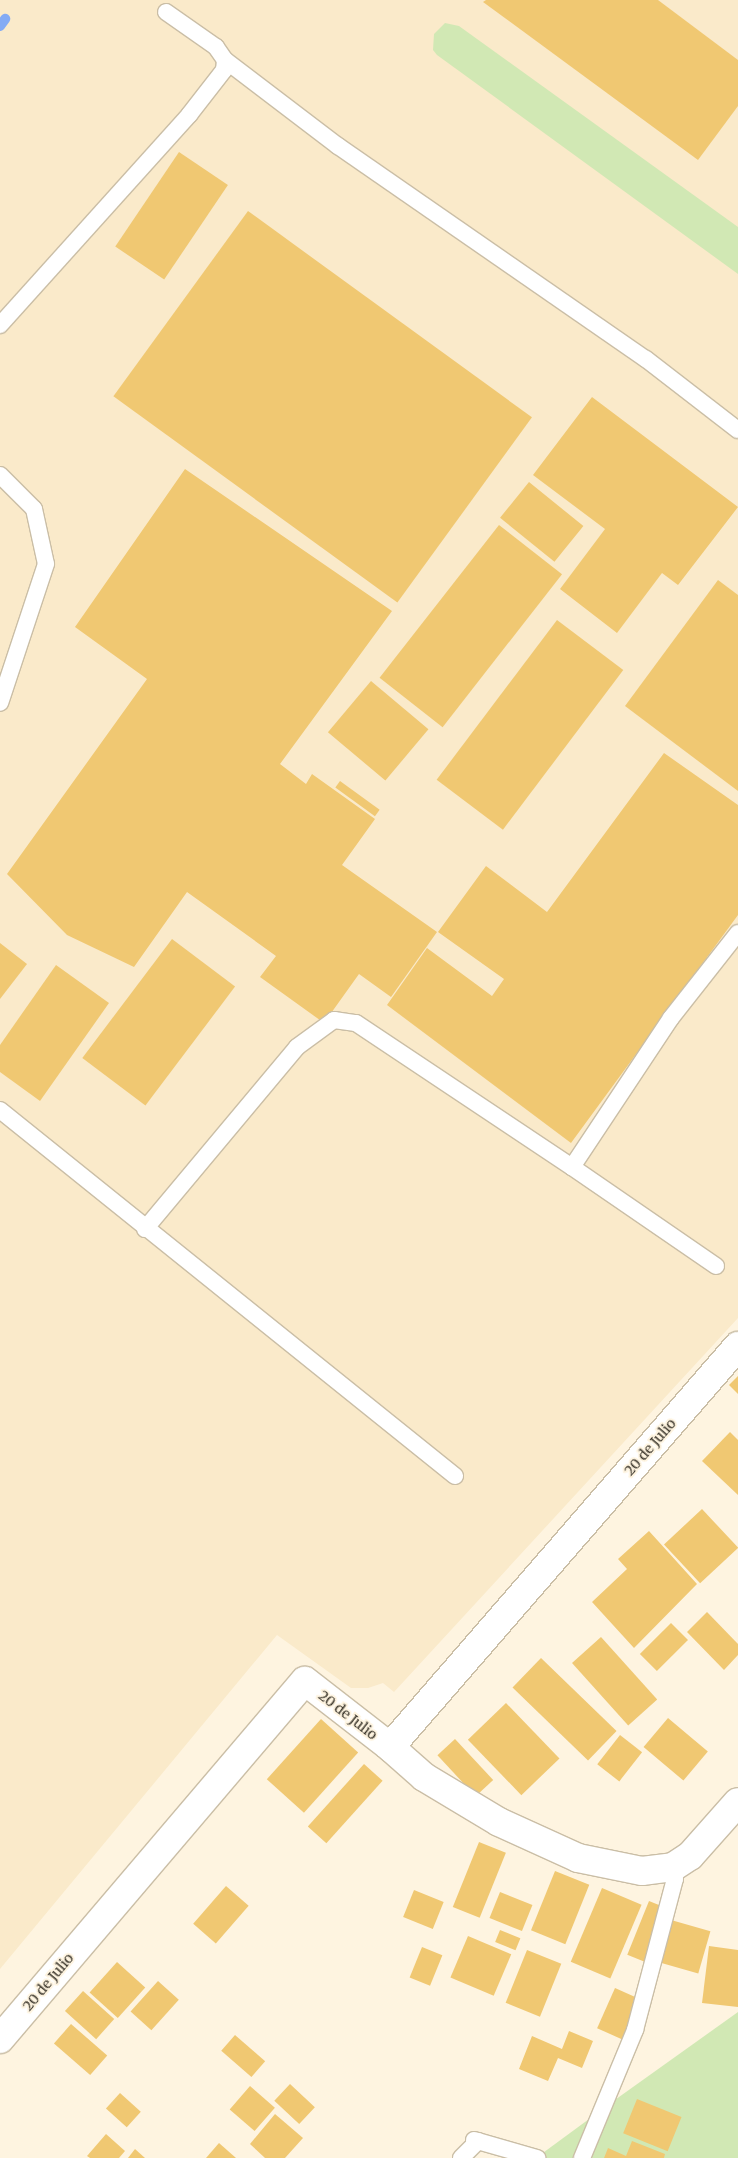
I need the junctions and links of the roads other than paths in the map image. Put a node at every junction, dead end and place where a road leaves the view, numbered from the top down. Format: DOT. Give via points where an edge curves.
graph roads {
  1 [pos="166,12"];
  2 [pos="225,60"];
  3 [pos="0,325"];
  4 [pos="738,430"];
  5 [pos="0,475"];
  6 [pos="0,702"];
  7 [pos="738,933"];
  8 [pos="0,1110"];
  9 [pos="572,1167"];
  10 [pos="145,1229"];
  11 [pos="716,1266"];
  12 [pos="738,1346"];
  13 [pos="455,1476"];
  14 [pos="390,1747"];
  15 [pos="738,1802"];
  16 [pos="673,1867"];
  17 [pos="0,2039"];
  18 [pos="462,2158"];
  19 [pos="537,2158"];
  20 [pos="582,2158"];
  1 -- 2 [label="lane" via="216,47"];
  2 -- 3 [label="lane" via="224,70 189,114"];
  2 -- 4 [label="lane" via="338,146 646,359"];
  5 -- 6 [label="lane" via="34,509 46,564"];
  7 -- 9 [label="lane" via="671,1018"];
  8 -- 10 [label="lane"];
  9 -- 10 [label="lane" via="356,1023 334,1020 297,1047"];
  9 -- 11 [label="lane"];
  10 -- 13 [label="lane"];
  12 -- 14 [label="street, 20 de Julio"];
  14 -- 16 [label="street" via="424,1777 499,1822 578,1858 642,1871"];
  14 -- 17 [label="street, 20 de Julio" via="305,1682"];
  15 -- 16 [label="street" via="690,1856"];
  16 -- 20 [label="lane" via="675,1879 635,2030"];
  18 -- 19 [label="lane" via="476,2141"];
}
